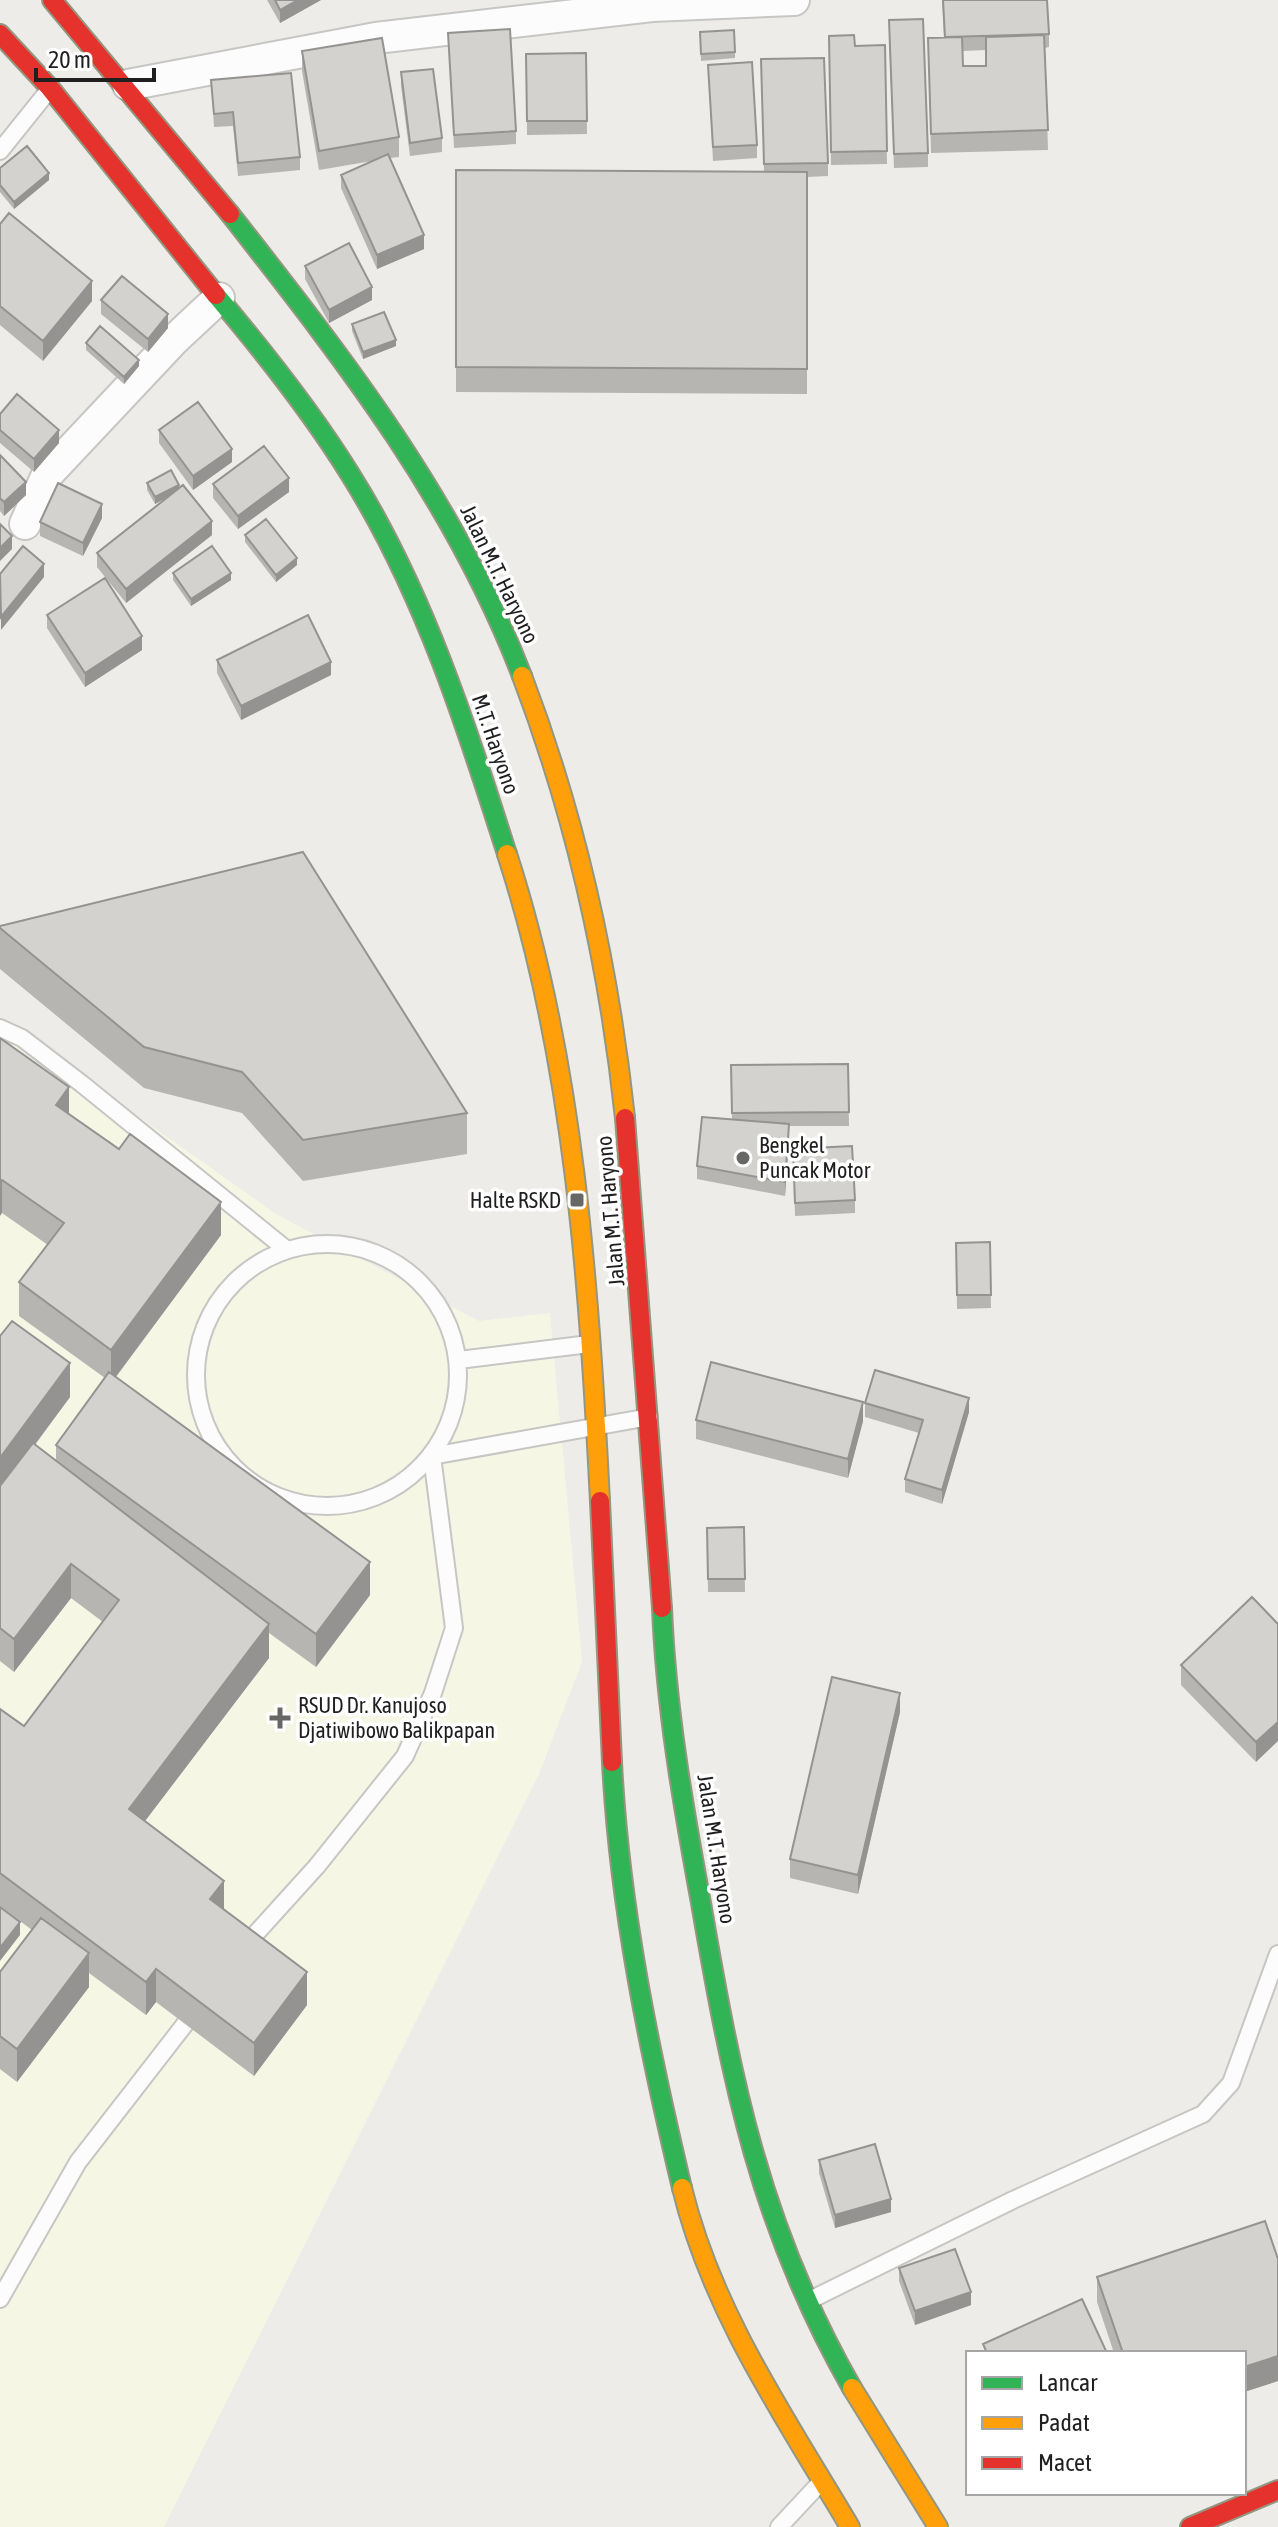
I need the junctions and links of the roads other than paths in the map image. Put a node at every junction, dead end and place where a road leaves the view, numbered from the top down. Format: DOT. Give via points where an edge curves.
graph roads {
  1 [pos="52,0"];
  2 [pos="794,0"];
  3 [pos="652,3"];
  4 [pos="0,34"];
  5 [pos="128,85"];
  6 [pos="50,88"];
  7 [pos="0,151"];
  8 [pos="219,298"];
  9 [pos="25,524"];
  10 [pos="0,1028"];
  11 [pos="287,1250"];
  12 [pos="590,1344"];
  13 [pos="459,1360"];
  14 [pos="651,1416"];
  15 [pos="596,1426"];
  16 [pos="432,1456"];
  17 [pos="238,1954"];
  18 [pos="1278,1954"];
  19 [pos="185,2024"];
  20 [pos="0,2299"];
  21 [pos="806,2302"];
  22 [pos="821,2482"];
  23 [pos="1278,2490"];
  24 [pos="779,2527"];
  25 [pos="850,2527"];
  26 [pos="938,2527"];
  27 [pos="1190,2527"];
  1 -- 5 [label="main road, Jalan M.T. Haryono"];
  2 -- 3 [label="street"];
  3 -- 5 [label="street" via="376,38"];
  4 -- 6 [label="main road"];
  5 -- 14 [label="main road, Jalan M.T. Haryono" via="357,378 460,537 505,635 545,741 579,855 607,984 628,1134"];
  6 -- 7 [label="lane"];
  6 -- 8 [label="main road, M.T. Haryono"];
  8 -- 9 [label="street" via="47,475"];
  8 -- 12 [label="main road, M.T. Haryono" via="252,334 351,475 408,583 466,726 513,871 548,1010 577,1200"];
  10 -- 11 [label="lane" via="22,1038 82,1084"];
  11 -- 13 [label="lane" via="325,1243 363,1248 399,1264 428,1290 448,1323"];
  11 -- 16 [label="lane" via="250,1267 230,1286 202,1333 195,1372 201,1413 219,1450 247,1480 284,1499 324,1507 365,1501 402,1484"];
  12 -- 13 [label="lane"];
  12 -- 15 [label="main road, M.T. Haryono"];
  13 -- 16 [label="lane" via="459,1394 450,1427"];
  14 -- 15 [label="lane"];
  14 -- 21 [label="main road, Jalan M.T. Haryono" via="668,1697 715,1987 747,2138"];
  15 -- 16 [label="lane"];
  15 -- 22 [label="main road" via="615,1825 674,2154 689,2216 738,2338"];
  16 -- 17 [label="lane" via="454,1628 433,1693 405,1756"];
  18 -- 21 [label="lane" via="1231,2083 1203,2114"];
  19 -- 20 [label="lane" via="78,2162"];
  21 -- 26 [label="main road, Jalan M.T. Haryono" via="878,2436"];
  22 -- 24 [label="lane"];
  22 -- 25 [label="main road"];
  23 -- 27 [label="main road"];
}
